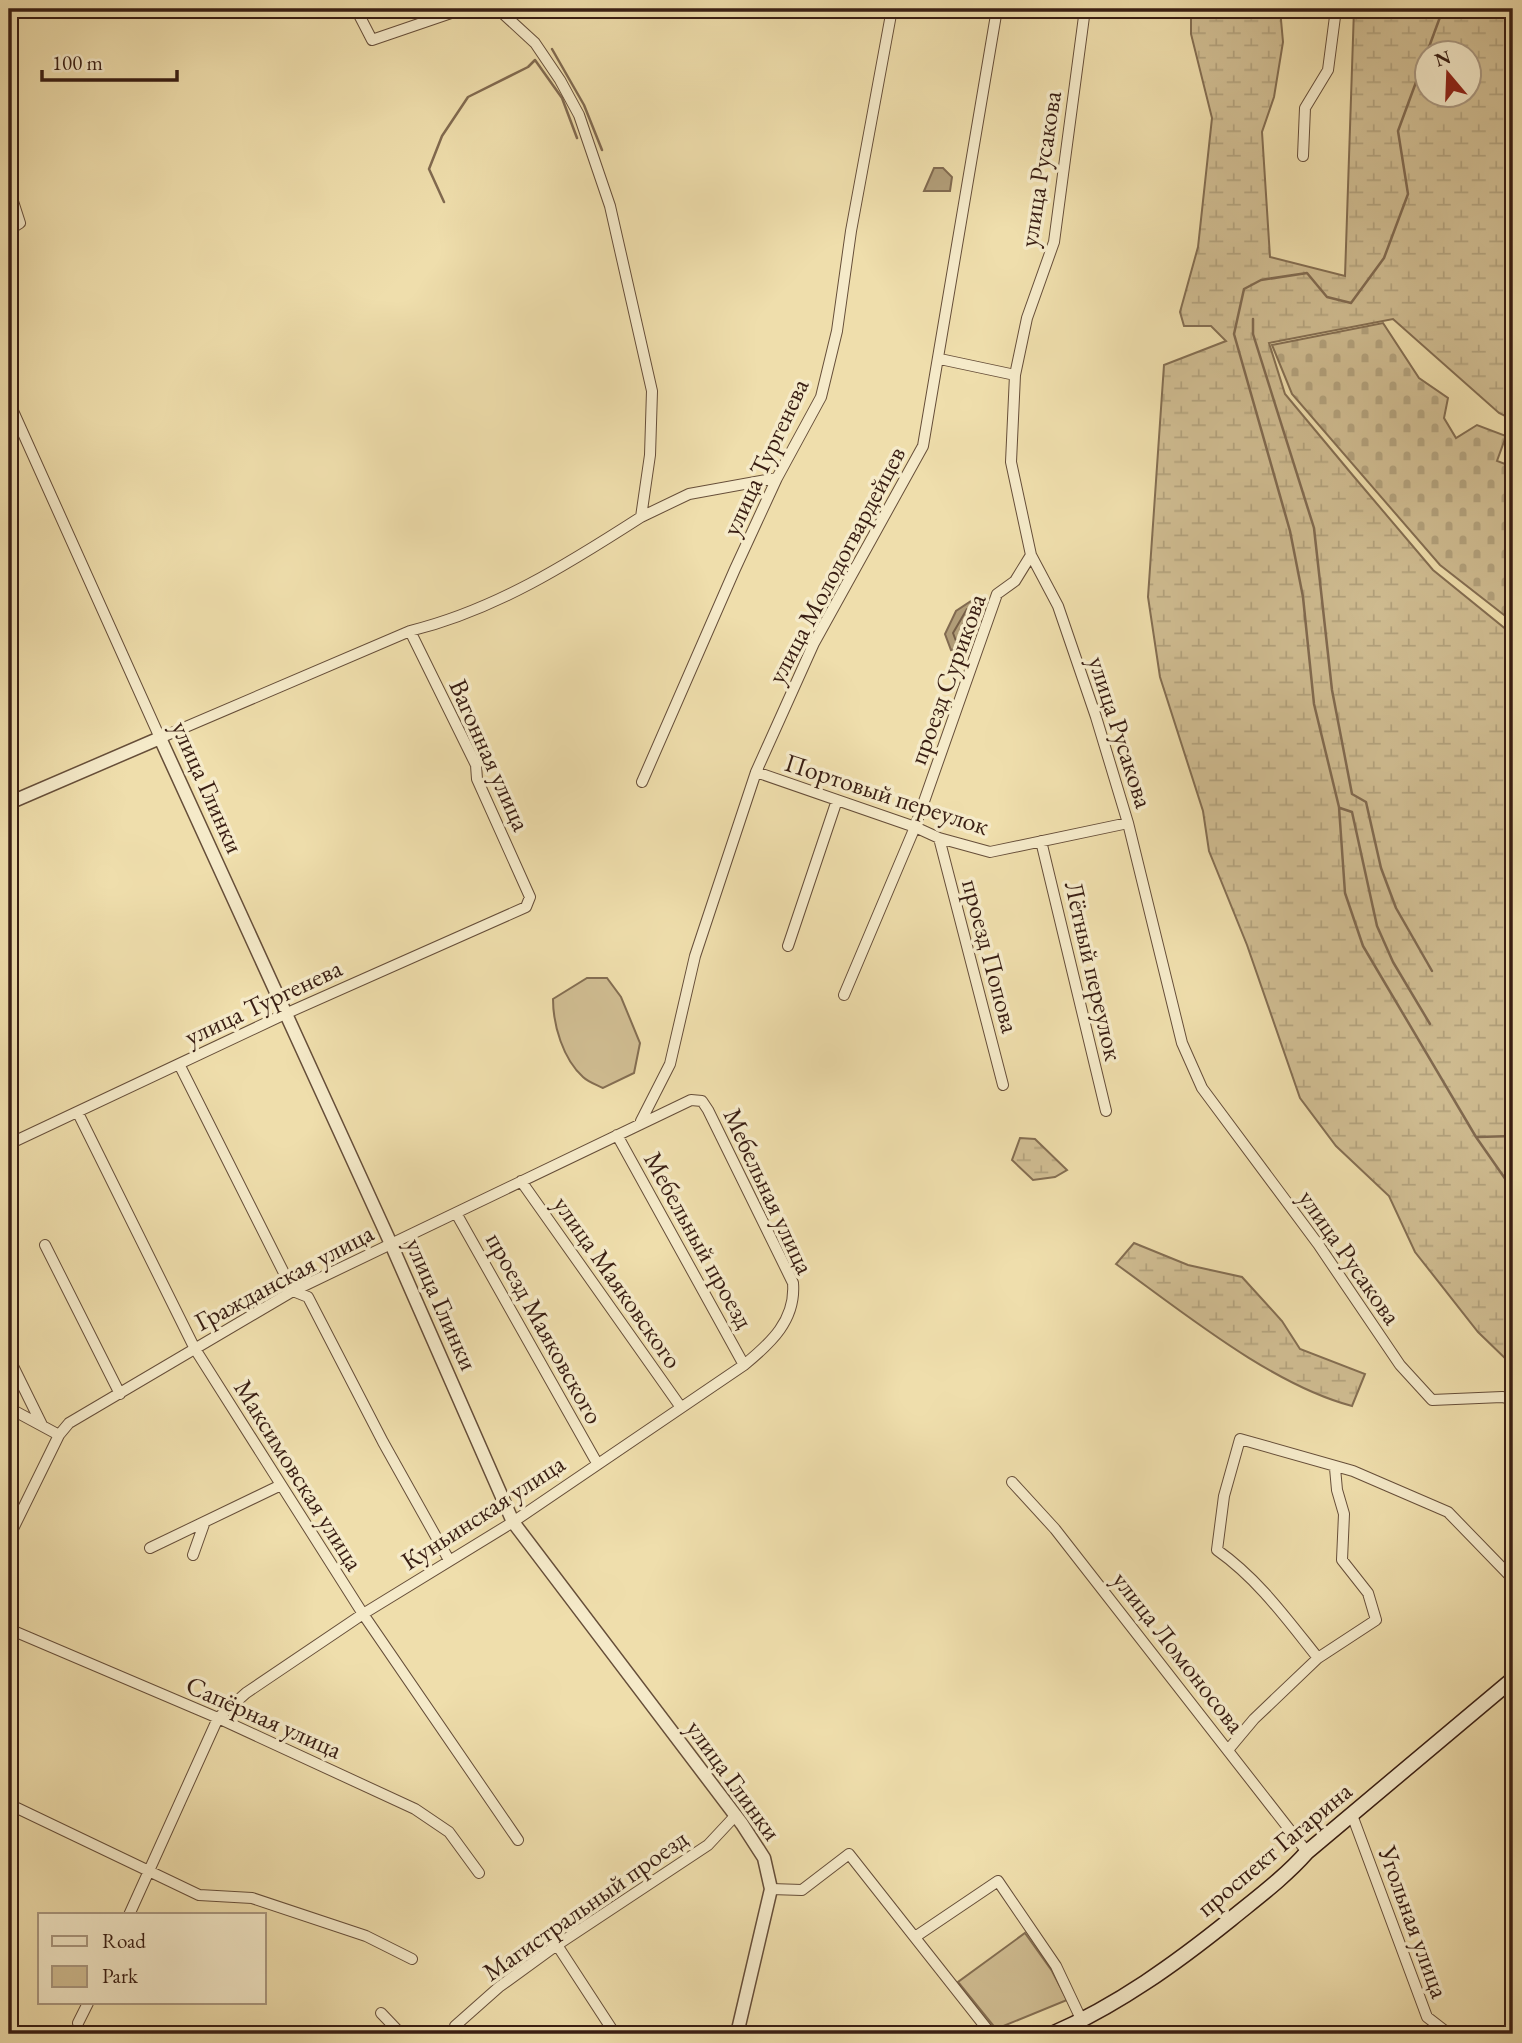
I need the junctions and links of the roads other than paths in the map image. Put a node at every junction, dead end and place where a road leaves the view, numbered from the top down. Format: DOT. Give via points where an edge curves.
graph roads {
  1 [pos="356,9"];
  2 [pos="891,9"];
  3 [pos="997,9"];
  4 [pos="1085,9"];
  5 [pos="1336,9"];
  6 [pos="1303,156"];
  7 [pos="9,189"];
  8 [pos="9,230"];
  9 [pos="940,359"];
  10 [pos="1014,375"];
  11 [pos="9,402"];
  12 [pos="777,478"];
  13 [pos="641,517"];
  14 [pos="1031,555"];
  15 [pos="410,631"];
  16 [pos="160,738"];
  17 [pos="756,772"];
  18 [pos="642,782"];
  19 [pos="837,800"];
  20 [pos="9,803"];
  21 [pos="1128,822"];
  22 [pos="915,827"];
  23 [pos="939,838"];
  24 [pos="1041,841"];
  25 [pos="530,897"];
  26 [pos="788,946"];
  27 [pos="844,995"];
  28 [pos="285,1014"];
  29 [pos="179,1063"];
  30 [pos="1003,1085"];
  31 [pos="702,1101"];
  32 [pos="1105,1111"];
  33 [pos="78,1113"];
  34 [pos="641,1122"];
  35 [pos="617,1135"];
  36 [pos="9,1144"];
  37 [pos="521,1181"];
  38 [pos="456,1213"];
  39 [pos="391,1244"];
  40 [pos="45,1245"];
  41 [pos="293,1291"];
  42 [pos="794,1299"];
  43 [pos="195,1349"];
  44 [pos="9,1358"];
  45 [pos="744,1365"];
  46 [pos="120,1394"];
  47 [pos="1513,1399"];
  48 [pos="680,1406"];
  49 [pos="9,1408"];
  50 [pos="42,1425"];
  51 [pos="59,1435"];
  52 [pos="597,1464"];
  53 [pos="1335,1468"];
  54 [pos="1012,1482"];
  55 [pos="281,1485"];
  56 [pos="12,1521"];
  57 [pos="513,1522"];
  58 [pos="204,1524"];
  59 [pos="9,1537"];
  60 [pos="150,1548"];
  61 [pos="193,1555"];
  62 [pos="449,1560"];
  63 [pos="1513,1580"];
  64 [pos="363,1614"];
  65 [pos="9,1629"];
  66 [pos="1318,1658"];
  67 [pos="1513,1679"];
  68 [pos="218,1718"];
  69 [pos="1228,1750"];
  70 [pos="17,1808"];
  71 [pos="736,1815"];
  72 [pos="1352,1815"];
  73 [pos="518,1840"];
  74 [pos="1307,1852"];
  75 [pos="149,1872"];
  76 [pos="480,1873"];
  77 [pos="771,1889"];
  78 [pos="130,1913"];
  79 [pos="915,1937"];
  80 [pos="557,1945"];
  81 [pos="412,1959"];
  82 [pos="88,2004"];
  83 [pos="381,2013"];
  84 [pos="1082,2021"];
  85 [pos="78,2023"];
  86 [pos="454,2026"];
  87 [pos="401,2034"];
  88 [pos="615,2034"];
  89 [pos="737,2034"];
  90 [pos="991,2034"];
  91 [pos="1052,2034"];
  92 [pos="1449,2034"];
  1 -- 13 [label="street" via="372,40 452,13 498,9 536,43 560,80 579,115 610,206 652,391 650,455"];
  2 -- 12 [label="street, улица Тургенева" via="834,344 821,397"];
  3 -- 9 [label="street, улица Молодогвардейцев"];
  4 -- 10 [label="street, улица Русакова" via="1054,242 1027,318"];
  5 -- 6 [label="street" via="1328,70 1305,108"];
  7 -- 8 [label="street" via="20,223"];
  9 -- 10 [label="street"];
  9 -- 17 [label="street, улица Молодогвардейцев" via="923,446 814,643"];
  10 -- 14 [label="street, улица Русакова" via="1010,462"];
  11 -- 16 [label="street, улица Глинки"];
  12 -- 13 [label="street" via="689,495"];
  12 -- 18 [label="street, улица Тургенева"];
  13 -- 15 [label="street" via="503,598 452,621"];
  14 -- 21 [label="street, улица Русакова" via="1058,606"];
  14 -- 22 [label="street, проезд Сурикова" via="1015,581 997,594"];
  15 -- 16 [label="street"];
  15 -- 25 [label="street, Вагонная улица" via="476,765 477,779"];
  16 -- 20 [label="street"];
  16 -- 28 [label="street, улица Глинки"];
  17 -- 19 [label="street, Портовый переулок"];
  17 -- 34 [label="street, улица Молодогвардейцев" via="695,956 670,1064"];
  19 -- 22 [label="street, Портовый переулок"];
  19 -- 26 [label="street"];
  21 -- 24 [label="street, Портовый переулок"];
  21 -- 47 [label="street, улица Русакова" via="1182,1043 1202,1088 1400,1364 1432,1400"];
  22 -- 23 [label="street, Портовый переулок"];
  22 -- 27 [label="street"];
  23 -- 24 [label="street, Портовый переулок" via="990,852"];
  23 -- 30 [label="street, проезд Попова"];
  24 -- 32 [label="street, Лётный переулок"];
  25 -- 28 [label="street, улица Тургенева" via="526,907"];
  28 -- 29 [label="street, улица Тургенева"];
  28 -- 39 [label="street, улица Глинки"];
  29 -- 33 [label="street, улица Тургенева"];
  29 -- 41 [label="street"];
  31 -- 34 [label="street, Гражданская улица" via="691,1100"];
  31 -- 42 [label="street, Мебельная улица" via="793,1283"];
  33 -- 36 [label="street, улица Тургенева"];
  33 -- 43 [label="street, Максимовская улица"];
  34 -- 35 [label="street, Гражданская улица"];
  35 -- 37 [label="street, Гражданская улица"];
  35 -- 45 [label="street, Мебельный проезд"];
  37 -- 38 [label="street, Гражданская улица"];
  37 -- 48 [label="street, улица Маяковского"];
  38 -- 39 [label="street, Гражданская улица"];
  38 -- 52 [label="street, проезд Маяковского"];
  39 -- 41 [label="street, Гражданская улица"];
  39 -- 57 [label="street, улица Глинки"];
  40 -- 46 [label="street"];
  41 -- 43 [label="street, Гражданская улица"];
  41 -- 62 [label="street" via="308,1297"];
  42 -- 45 [label="street, Куньинская улица" via="788,1318 769,1345"];
  43 -- 46 [label="street, Гражданская улица"];
  43 -- 55 [label="street, Максимовская улица"];
  44 -- 50 [label="street"];
  45 -- 48 [label="street, Куньинская улица"];
  46 -- 51 [label="street, Гражданская улица" via="69,1423"];
  48 -- 52 [label="street, Куньинская улица"];
  49 -- 50 [label="street"];
  50 -- 51 [label="street"];
  51 -- 56 [label="street, Гражданская улица"];
  52 -- 57 [label="street, Куньинская улица"];
  53 -- 63 [label="street" via="1353,1471 1448,1512"];
  53 -- 66 [label="street" via="1344,1514 1342,1560 1368,1592 1376,1620"];
  53 -- 66 [label="street" via="1240,1439 1224,1496 1217,1550 1243,1568"];
  54 -- 69 [label="street, улица Ломоносова"];
  55 -- 58 [label="street"];
  55 -- 64 [label="street, Максимовская улица"];
  56 -- 59 [label="street, Гражданская улица"];
  57 -- 62 [label="street, Куньинская улица"];
  57 -- 71 [label="street, улица Глинки"];
  58 -- 60 [label="street"];
  58 -- 61 [label="street"];
  62 -- 64 [label="street, Куньинская улица"];
  64 -- 68 [label="street, Куньинская улица" via="246,1693"];
  64 -- 73 [label="street, Максимовская улица"];
  65 -- 68 [label="street, Сапёрная улица"];
  66 -- 69 [label="street"];
  67 -- 72 [label="main road, проспект Гагарина"];
  68 -- 75 [label="street, Куньинская улица"];
  68 -- 76 [label="street, Сапёрная улица" via="415,1810 449,1832"];
  69 -- 74 [label="street, улица Ломоносова"];
  70 -- 75 [label="street"];
  71 -- 77 [label="street, улица Глинки" via="764,1858"];
  71 -- 80 [label="street, Магистральный проезд" via="708,1845"];
  72 -- 74 [label="main road, проспект Гагарина"];
  72 -- 92 [label="street, Угольная улица" via="1427,2017"];
  74 -- 84 [label="main road, проспект Гагарина" via="1289,1872 1166,1970"];
  75 -- 78 [label="street, Куньинская улица"];
  75 -- 81 [label="street" via="199,1895 252,1898 366,1936"];
  77 -- 79 [label="street" via="802,1890 849,1854"];
  77 -- 89 [label="street"];
  79 -- 84 [label="street" via="998,1881 1056,1966"];
  79 -- 90 [label="street"];
  80 -- 86 [label="street, Магистральный проезд"];
  80 -- 88 [label="street"];
  82 -- 85 [label="street"];
  83 -- 87 [label="street"];
  84 -- 91 [label="main road, проспект Гагарина"];
}
